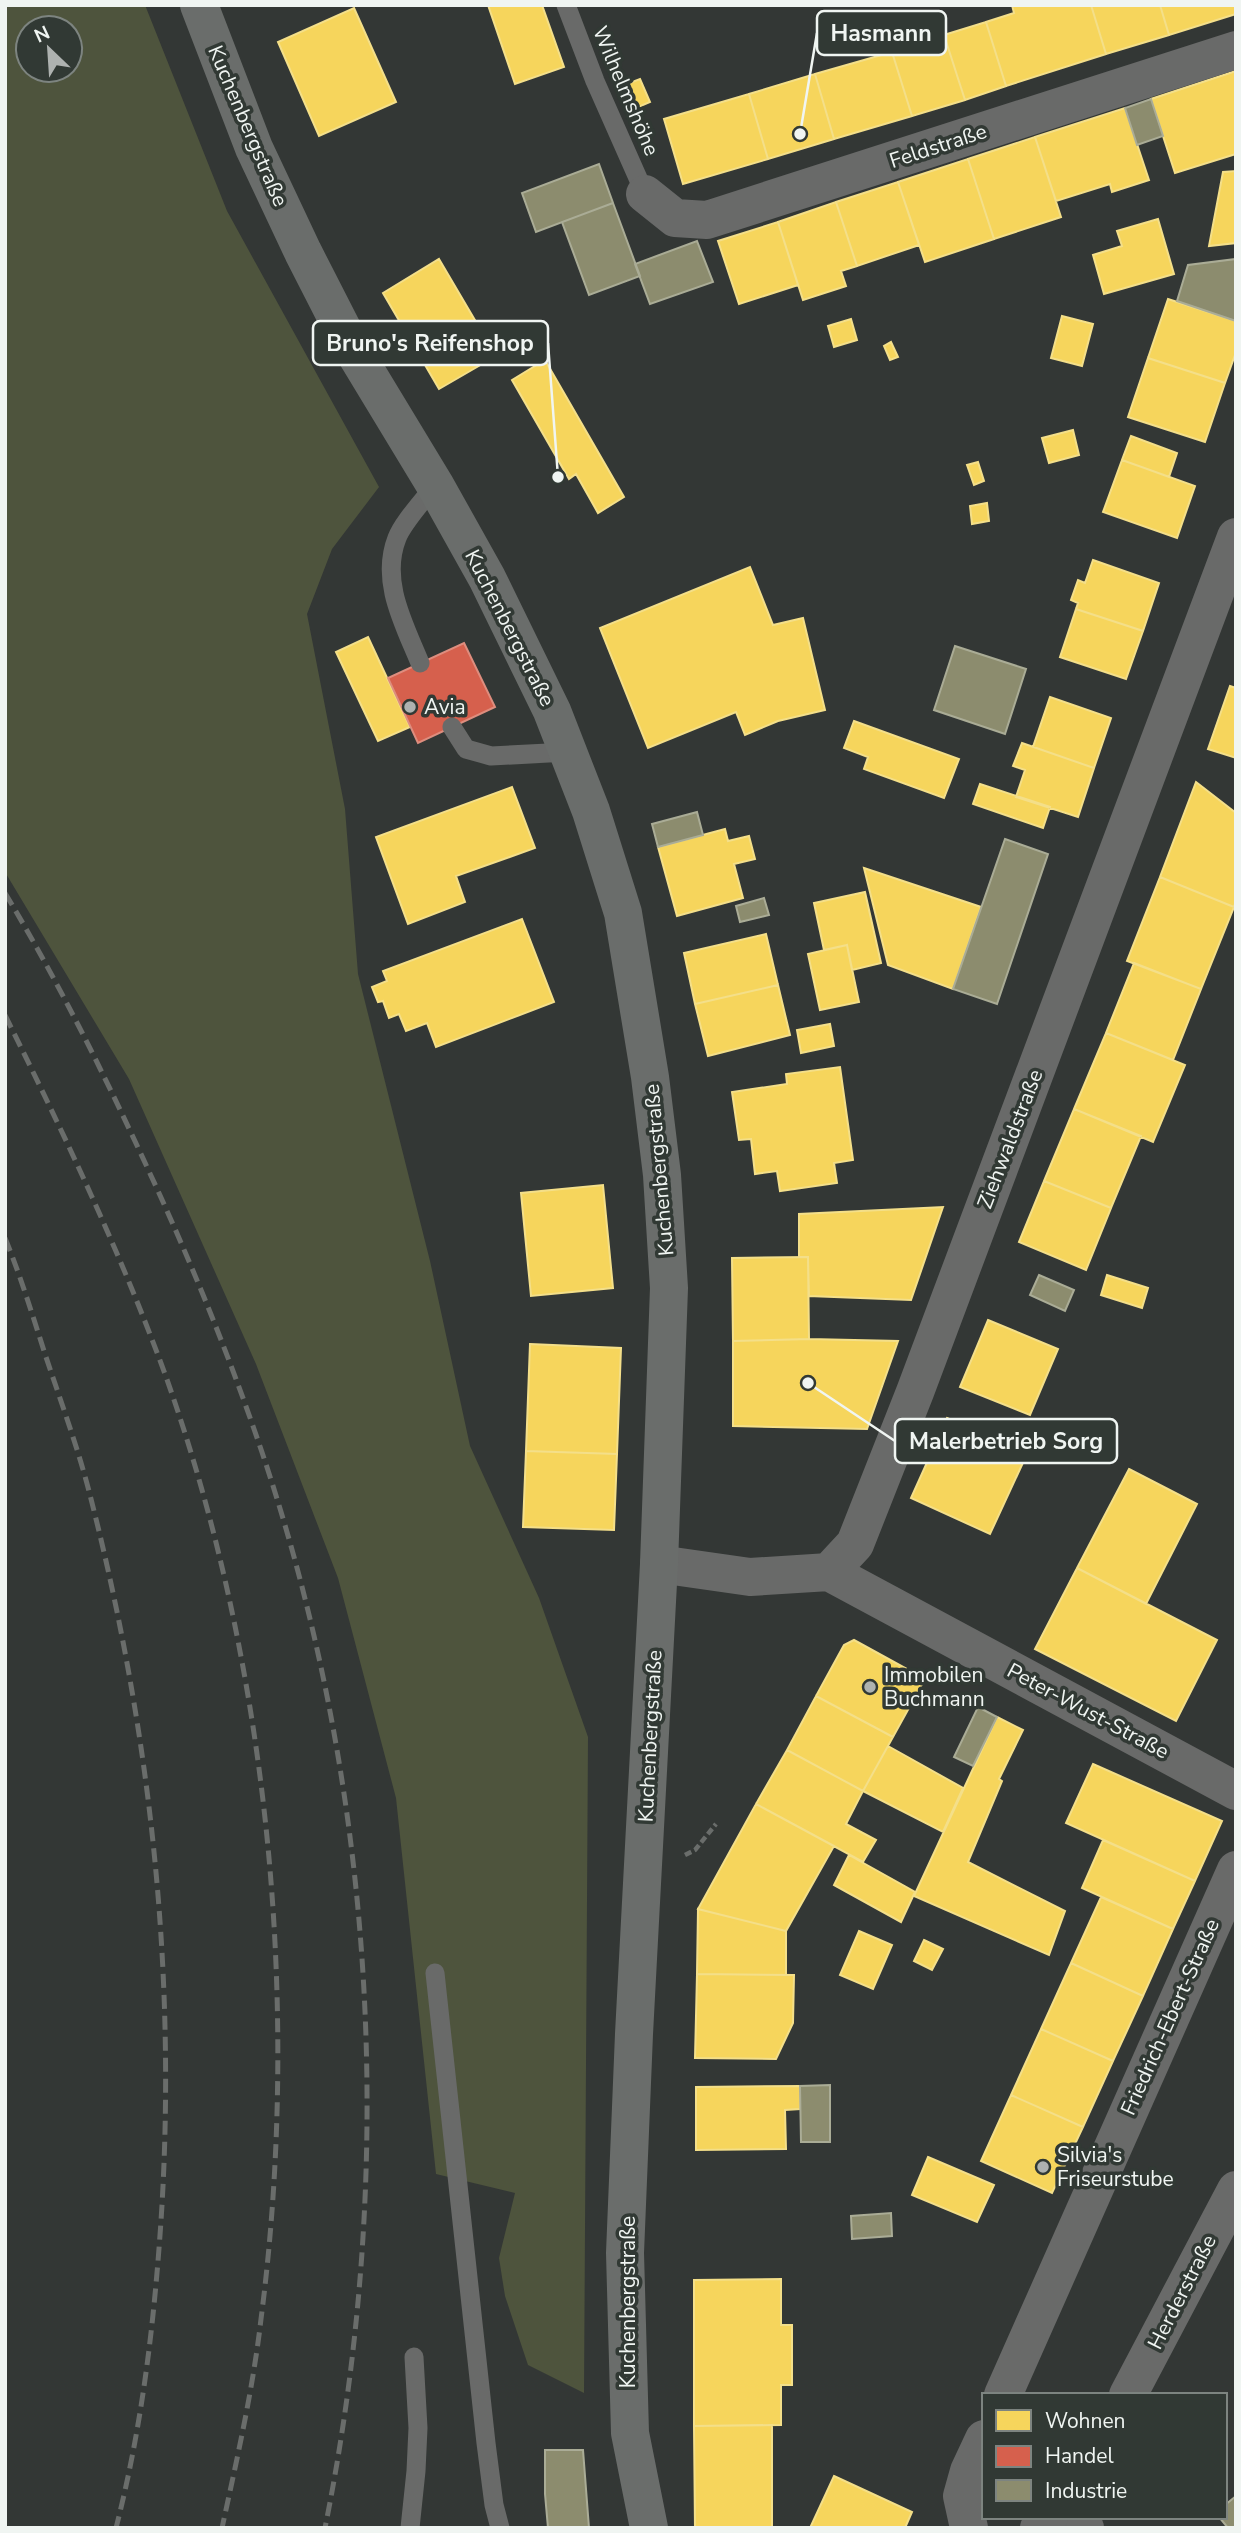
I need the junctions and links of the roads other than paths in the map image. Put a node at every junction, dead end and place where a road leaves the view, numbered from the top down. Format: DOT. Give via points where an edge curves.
graph roads {
  1 [pos="199,5"];
  2 [pos="566,5"];
  3 [pos="1236,50"];
  4 [pos="645,194"];
  5 [pos="435,485"];
  6 [pos="1236,537"];
  7 [pos="420,663"];
  8 [pos="452,727"];
  9 [pos="568,752"];
  10 [pos="659,1564"];
  11 [pos="829,1572"];
  12 [pos="1236,1791"];
  13 [pos="1236,1870"];
  14 [pos="435,1973"];
  15 [pos="1236,2190"];
  16 [pos="414,2357"];
  17 [pos="1004,2393"];
  18 [pos="1129,2393"];
  19 [pos="629,2432"];
  20 [pos="982,2444"];
  21 [pos="410,2528"];
  22 [pos="500,2528"];
  23 [pos="623,2528"];
  24 [pos="649,2528"];
  25 [pos="969,2528"];
  1 -- 5 [label="main road, Kuchenbergstraße" via="254,148 303,252 352,348"];
  2 -- 4 [label="lane, Wilhelmshöhe"];
  3 -- 4 [label="street, Feldstraße" via="707,220 675,218"];
  5 -- 7 [label="lane" via="397,537 391,567 396,604"];
  5 -- 9 [label="main road, Kuchenbergstraße" via="529,662"];
  6 -- 11 [label="street, Ziehwaldstraße" via="915,1392 855,1544"];
  8 -- 9 [label="lane" via="466,749 491,756"];
  9 -- 10 [label="main road, Kuchenbergstraße" via="623,913 662,1175 669,1288"];
  10 -- 11 [label="street" via="751,1577"];
  10 -- 19 [label="main road, Kuchenbergstraße" via="625,2253"];
  11 -- 12 [label="street, Peter-Wust-Straße"];
  13 -- 17 [label="street, Friedrich-Ebert-Straße"];
  14 -- 22 [label="lane" via="486,2443"];
  15 -- 18 [label="street, Herderstraße"];
  16 -- 21 [label="lane" via="418,2428"];
  19 -- 23 [label="main road, Kuchenbergstraße" via="618,2499"];
  19 -- 24 [label="main road, Kuchenbergstraße"];
  20 -- 25 [label="street" via="962,2496"];
}
